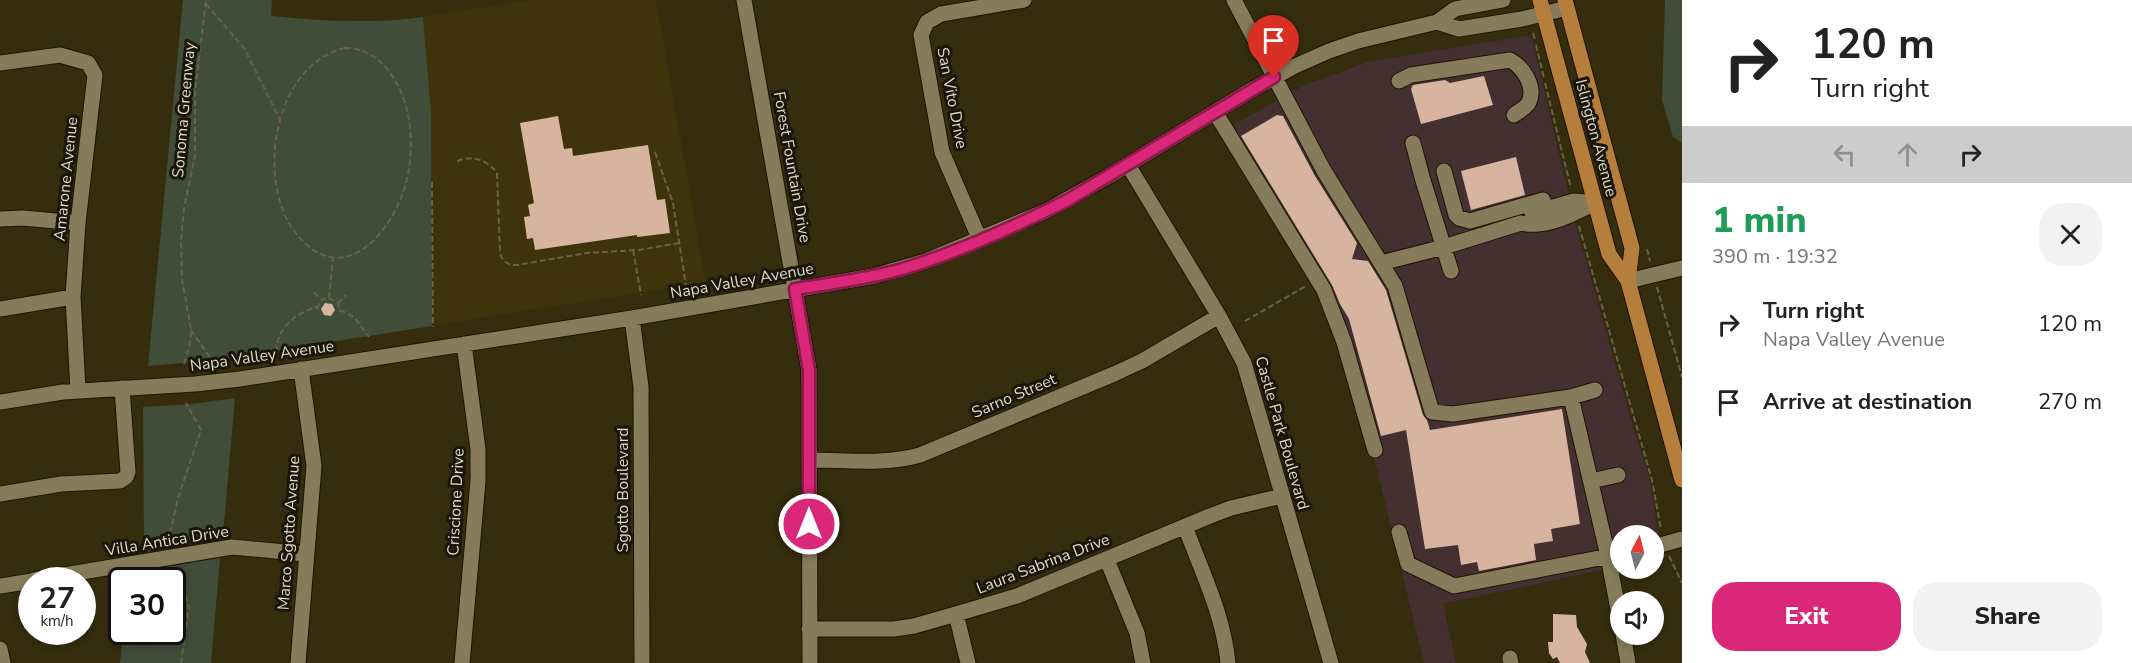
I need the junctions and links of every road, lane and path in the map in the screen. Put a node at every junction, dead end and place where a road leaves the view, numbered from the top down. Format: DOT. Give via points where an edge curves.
graph roads {
  1 [pos="206,0"];
  2 [pos="744,0"];
  3 [pos="1024,0"];
  4 [pos="1234,0"];
  5 [pos="1503,0"];
  6 [pos="206,4"];
  7 [pos="1566,4"];
  8 [pos="1542,7"];
  9 [pos="1437,22"];
  10 [pos="1533,33"];
  11 [pos="0,63"];
  12 [pos="1274,77"];
  13 [pos="1399,81"];
  14 [pos="1215,111"];
  15 [pos="1514,115"];
  16 [pos="280,120"];
  17 [pos="1413,142"];
  18 [pos="655,152"];
  19 [pos="457,161"];
  20 [pos="1128,165"];
  21 [pos="1444,171"];
  22 [pos="432,182"];
  23 [pos="1570,184"];
  24 [pos="1543,200"];
  25 [pos="1595,203"];
  26 [pos="0,219"];
  27 [pos="78,223"];
  28 [pos="1579,224"];
  29 [pos="980,240"];
  30 [pos="679,243"];
  31 [pos="1444,247"];
  32 [pos="633,250"];
  33 [pos="333,257"];
  34 [pos="1381,263"];
  35 [pos="1682,268"];
  36 [pos="1451,271"];
  37 [pos="1316,280"];
  38 [pos="1628,281"];
  39 [pos="686,286"];
  40 [pos="795,289"];
  41 [pos="1658,291"];
  42 [pos="314,292"];
  43 [pos="346,295"];
  44 [pos="641,295"];
  45 [pos="73,297"];
  46 [pos="329,298"];
  47 [pos="321,300"];
  48 [pos="338,303"];
  49 [pos="0,309"];
  50 [pos="1219,316"];
  51 [pos="632,318"];
  52 [pos="1245,321"];
  53 [pos="433,327"];
  54 [pos="191,330"];
  55 [pos="369,338"];
  56 [pos="464,344"];
  57 [pos="277,352"];
  58 [pos="213,362"];
  59 [pos="184,364"];
  60 [pos="301,369"];
  61 [pos="1682,377"];
  62 [pos="122,388"];
  63 [pos="78,390"];
  64 [pos="1595,390"];
  65 [pos="1571,397"];
  66 [pos="0,402"];
  67 [pos="186,403"];
  68 [pos="1375,450"];
  69 [pos="810,460"];
  70 [pos="1618,475"];
  71 [pos="1682,480"];
  72 [pos="1591,481"];
  73 [pos="0,494"];
  74 [pos="1282,496"];
  75 [pos="1660,525"];
  76 [pos="1185,526"];
  77 [pos="1399,532"];
  78 [pos="1682,539"];
  79 [pos="1610,542"];
  80 [pos="1664,544"];
  81 [pos="168,548"];
  82 [pos="306,554"];
  83 [pos="1610,556"];
  84 [pos="1670,559"];
  85 [pos="1107,560"];
  86 [pos="171,566"];
  87 [pos="96,570"];
  88 [pos="18,583"];
  89 [pos="1682,583"];
  90 [pos="0,586"];
  91 [pos="956,614"];
  92 [pos="809,628"];
  93 [pos="1625,645"];
  94 [pos="0,649"];
  95 [pos="3,663"];
  96 [pos="181,663"];
  97 [pos="298,663"];
  98 [pos="462,663"];
  99 [pos="642,663"];
  100 [pos="810,663"];
  101 [pos="968,663"];
  102 [pos="1143,663"];
  103 [pos="1228,663"];
  104 [pos="1331,663"];
  105 [pos="1628,663"];
  1 -- 6 [label="path, Sonoma Greenway"];
  2 -- 40 [label="street, Forest Fountain Drive"];
  3 -- 29 [label="street, San Vito Drive" via="941,14 927,22 921,35 942,152"];
  4 -- 12 [label="street"];
  5 -- 9 [label="street, Napa Valley Avenue" via="1455,9"];
  6 -- 16 [label="path" via="244,48"];
  6 -- 54 [label="path, Sonoma Greenway" via="195,93 195,156 181,240 182,279"];
  7 -- 8 [label="street, Napa Valley Avenue"];
  7 -- 38 [label="main road, Islington Avenue" via="1632,248"];
  8 -- 9 [label="street, Napa Valley Avenue" via="1459,29"];
  8 -- 25 [label="main road, Islington Avenue"];
  9 -- 12 [label="street, Napa Valley Avenue" via="1358,41"];
  10 -- 23 [label="path"];
  11 -- 27 [label="street, Amarone Avenue" via="60,55 87,63 95,75"];
  12 -- 14 [label="street, Napa Valley Avenue"];
  12 -- 34 [label="street" via="1324,171"];
  13 -- 15 [label="street" via="1411,75 1510,60 1524,72 1531,96 1529,104"];
  14 -- 20 [label="street, Napa Valley Avenue"];
  14 -- 37 [label="street"];
  16 -- 33 [label="path" via="275,155 281,208 302,240 318,253"];
  16 -- 33 [label="path" via="305,71 316,60 345,48 367,52 383,64 404,100 410,157 406,185 397,207 372,244 362,251"];
  17 -- 31 [label="street"];
  18 -- 30 [label="path" via="673,203"];
  19 -- 32 [label="path" via="480,160 497,173 500,251 507,264"];
  20 -- 29 [label="street, Napa Valley Avenue" via="1068,200"];
  20 -- 50 [label="street, Castle Park Boulevard"];
  21 -- 24 [label="street" via="1459,218 1470,221"];
  22 -- 53 [label="path"];
  25 -- 31 [label="street" via="1572,216 1532,226 1521,223"];
  25 -- 38 [label="main road, Islington Avenue" via="1609,254"];
  26 -- 27 [label="street"];
  27 -- 45 [label="street, Amarone Avenue"];
  28 -- 75 [label="path" via="1652,480"];
  29 -- 40 [label="street, Napa Valley Avenue" via="874,276"];
  30 -- 32 [label="path"];
  30 -- 39 [label="path"];
  31 -- 34 [label="street"];
  31 -- 36 [label="street"];
  32 -- 44 [label="path"];
  33 -- 46 [label="path"];
  34 -- 65 [label="street" via="1395,286 1432,412 1472,412"];
  35 -- 38 [label="street"];
  37 -- 52 [label="path"];
  37 -- 68 [label="street" via="1324,290 1344,342"];
  38 -- 71 [label="main road, Islington Avenue"];
  40 -- 51 [label="street, Napa Valley Avenue"];
  40 -- 69 [label="street, Forest Fountain Drive" via="809,370"];
  41 -- 61 [label="path"];
  42 -- 47 [label="path"];
  43 -- 48 [label="path"];
  45 -- 49 [label="street"];
  45 -- 63 [label="street, Amarone Avenue"];
  46 -- 47 [label="path"];
  46 -- 48 [label="path"];
  47 -- 57 [label="path" via="317,308 296,316 288,324 279,338"];
  48 -- 55 [label="path" via="340,311 354,317"];
  50 -- 69 [label="street, Sarno Street" via="1142,361 920,455 886,461"];
  50 -- 74 [label="street, Castle Park Boulevard" via="1253,387"];
  51 -- 56 [label="street, Napa Valley Avenue"];
  51 -- 99 [label="street, Sgotto Boulevard" via="641,387"];
  54 -- 58 [label="path"];
  54 -- 59 [label="path, Sonoma Greenway"];
  56 -- 60 [label="street, Napa Valley Avenue"];
  56 -- 98 [label="street, Criscione Drive" via="478,449 478,481"];
  60 -- 62 [label="street, Napa Valley Avenue" via="195,384"];
  60 -- 82 [label="street, Marco Sgotto Avenue" via="314,466"];
  62 -- 63 [label="street, Napa Valley Avenue"];
  62 -- 73 [label="street" via="126,477 120,481 62,484"];
  63 -- 66 [label="street, Napa Valley Avenue"];
  64 -- 65 [label="street"];
  65 -- 72 [label="street"];
  67 -- 81 [label="path" via="201,430 178,498"];
  69 -- 92 [label="street, Forest Fountain Drive"];
  70 -- 72 [label="street"];
  72 -- 79 [label="street"];
  74 -- 76 [label="street, Laura Sabrina Drive" via="1231,508"];
  74 -- 104 [label="street, Castle Park Boulevard"];
  76 -- 85 [label="street, Laura Sabrina Drive"];
  76 -- 103 [label="street" via="1215,599"];
  77 -- 83 [label="street" via="1408,564 1454,586"];
  78 -- 80 [label="street"];
  82 -- 87 [label="street, Villa Antica Drive" via="232,547"];
  82 -- 97 [label="street, Marco Sgotto Avenue"];
  84 -- 89 [label="path"];
  85 -- 91 [label="street, Laura Sabrina Drive" via="1017,596"];
  85 -- 102 [label="street" via="1137,633"];
  86 -- 96 [label="path" via="189,608"];
  88 -- 90 [label="street, Villa Antica Drive"];
  91 -- 92 [label="street, Laura Sabrina Drive" via="894,629"];
  91 -- 101 [label="street"];
  92 -- 100 [label="street, Forest Fountain Drive"];
  93 -- 105 [label="street"];
  94 -- 95 [label="street"];
}
